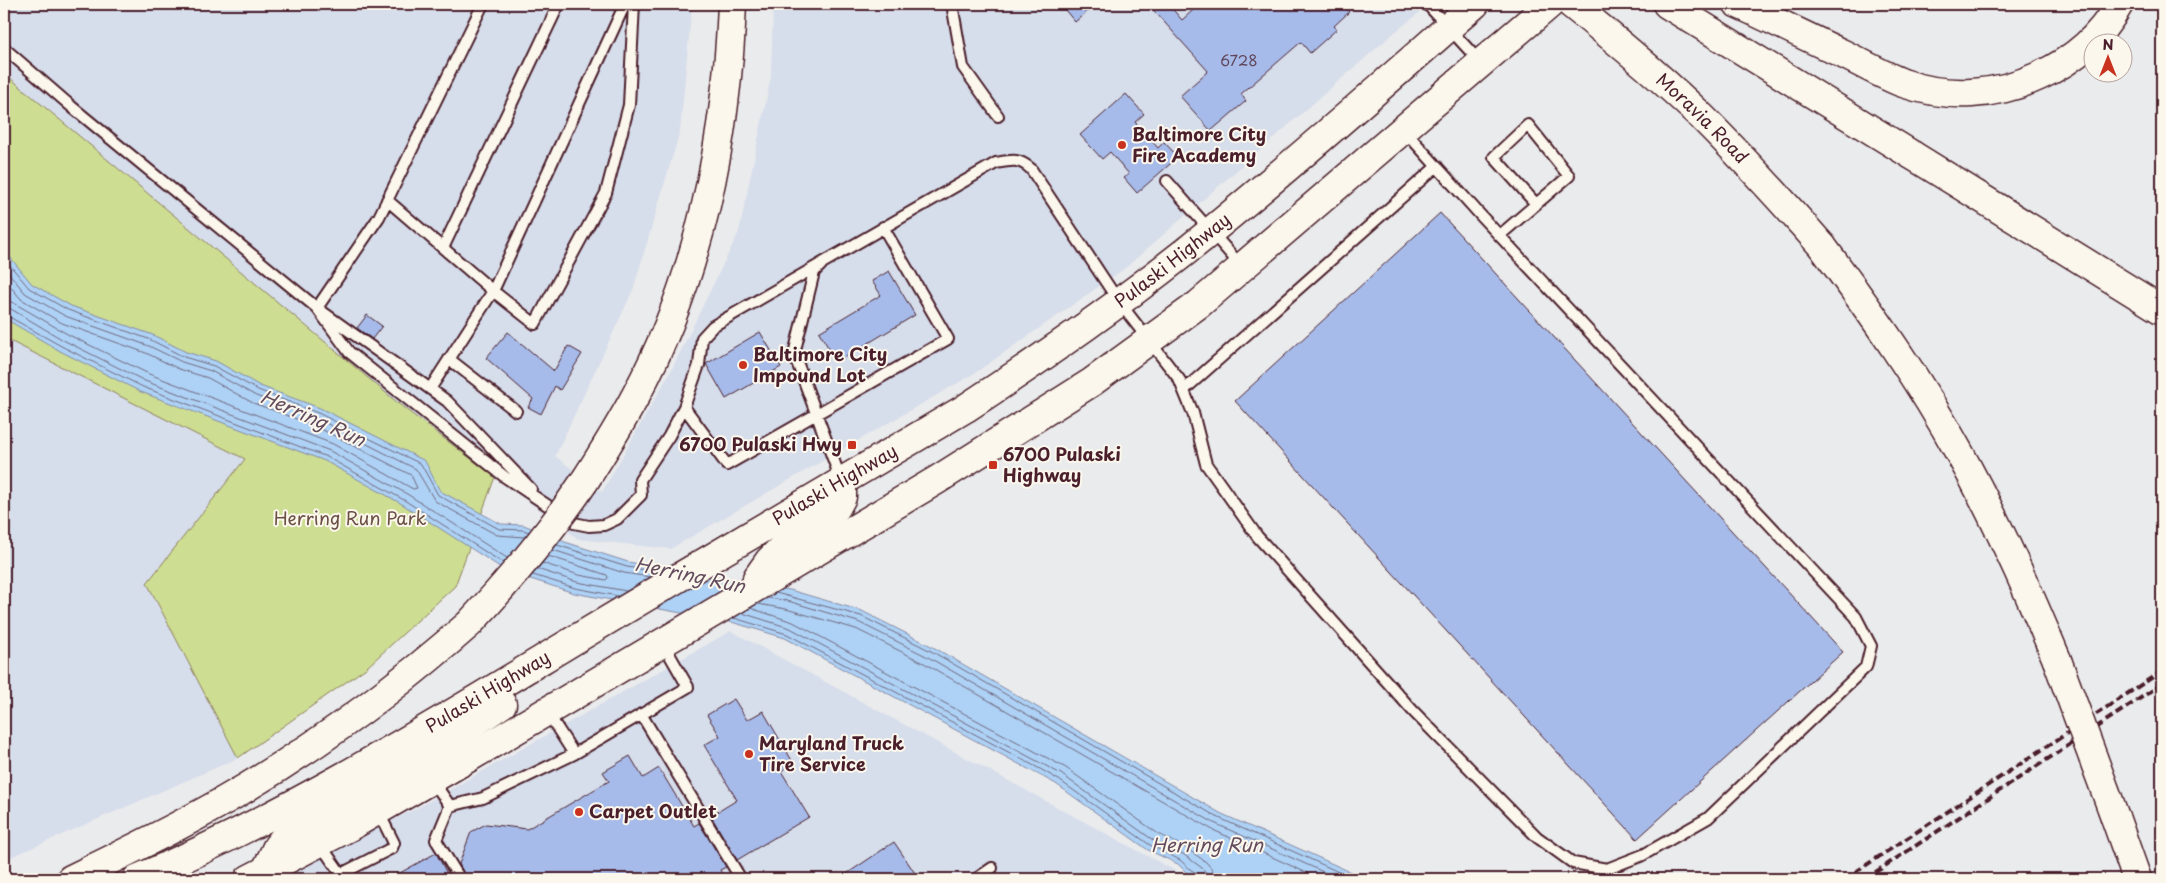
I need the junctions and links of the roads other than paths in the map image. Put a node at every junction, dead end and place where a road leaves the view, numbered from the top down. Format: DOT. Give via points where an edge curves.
graph roads {
  1 [pos="483,4"];
  2 [pos="559,4"];
  3 [pos="625,4"];
  4 [pos="634,4"];
  5 [pos="732,4"];
  6 [pos="952,4"];
  7 [pos="1427,4"];
  8 [pos="1475,4"];
  9 [pos="1550,4"];
  10 [pos="1571,4"];
  11 [pos="1667,4"];
  12 [pos="1738,4"];
  13 [pos="2119,4"];
  14 [pos="1448,27"];
  15 [pos="4,48"];
  16 [pos="1480,62"];
  17 [pos="998,116"];
  18 [pos="1403,128"];
  19 [pos="1437,166"];
  20 [pos="1167,181"];
  21 [pos="387,200"];
  22 [pos="1536,204"];
  23 [pos="883,227"];
  24 [pos="1211,231"];
  25 [pos="1500,235"];
  26 [pos="444,248"];
  27 [pos="827,260"];
  28 [pos="1242,267"];
  29 [pos="493,291"];
  30 [pos="1119,302"];
  31 [pos="317,308"];
  32 [pos="2162,310"];
  33 [pos="1149,342"];
  34 [pos="448,359"];
  35 [pos="430,389"];
  36 [pos="1184,390"];
  37 [pos="684,407"];
  38 [pos="516,411"];
  39 [pos="817,414"];
  40 [pos="842,481"];
  41 [pos="546,505"];
  42 [pos="782,562"];
  43 [pos="589,632"];
  44 [pos="673,637"];
  45 [pos="546,711"];
  46 [pos="641,714"];
  47 [pos="574,754"];
  48 [pos="432,779"];
  49 [pos="450,806"];
  50 [pos="378,810"];
  51 [pos="319,843"];
  52 [pos="992,868"];
  53 [pos="257,876"];
  54 [pos="337,877"];
  55 [pos="71,879"];
  56 [pos="137,879"];
  57 [pos="460,879"];
  58 [pos="741,879"];
  59 [pos="976,879"];
  60 [pos="2136,879"];
  1 -- 21 [label="lane"];
  2 -- 26 [label="lane"];
  3 -- 29 [label="lane"];
  4 -- 29 [label="lane" via="629,105 606,193 536,324"];
  5 -- 55 [label="main road, bridge" via="724,109 714,171 677,301 637,393 554,526 469,624 408,677 300,754 220,803"];
  6 -- 17 [label="lane" via="963,67"];
  7 -- 14 [label="lane"];
  8 -- 14 [label="main road, Pulaski Highway"];
  9 -- 16 [label="main road"];
  10 -- 60 [label="main road, Moravia Road, bridge" via="1619,42 1702,118 1767,184 1822,246 1868,309 1959,453 2026,586 2057,660"];
  11 -- 32 [label="main road"];
  12 -- 13 [label="main road" via="1903,83 1939,92 1978,94 2018,86 2061,65 2084,49 2110,20"];
  14 -- 16 [label="lane"];
  14 -- 24 [label="main road, Pulaski Highway"];
  15 -- 31 [label="lane"];
  16 -- 18 [label="main road"];
  18 -- 19 [label="lane"];
  18 -- 28 [label="main road"];
  19 -- 25 [label="lane"];
  19 -- 36 [label="lane"];
  20 -- 24 [label="lane"];
  21 -- 26 [label="lane"];
  21 -- 31 [label="lane" via="379,217"];
  22 -- 22 [label="lane" via="1569,176 1528,125 1494,156"];
  22 -- 25 [label="lane"];
  23 -- 27 [label="lane"];
  23 -- 30 [label="lane" via="996,163 1022,162 1031,169"];
  23 -- 39 [label="lane" via="948,339"];
  24 -- 28 [label="lane"];
  24 -- 30 [label="main road, Pulaski Highway"];
  25 -- 36 [label="lane" via="1856,617 1871,646 1866,667 1708,818 1643,855 1607,869 1573,863 1538,836 1413,711 1257,536 1206,464"];
  26 -- 29 [label="lane"];
  27 -- 37 [label="lane" via="712,326 702,338 699,365"];
  27 -- 39 [label="lane" via="814,272 794,354"];
  28 -- 33 [label="main road"];
  29 -- 34 [label="lane"];
  30 -- 33 [label="lane"];
  30 -- 40 [label="main road, Pulaski Highway" via="966,408"];
  31 -- 35 [label="lane"];
  31 -- 41 [label="lane" via="349,352 505,477"];
  33 -- 36 [label="lane"];
  33 -- 42 [label="main road" via="1006,438"];
  34 -- 35 [label="lane"];
  34 -- 38 [label="lane"];
  35 -- 41 [label="lane" via="447,401"];
  37 -- 39 [label="lane" via="727,464"];
  37 -- 41 [label="lane" via="640,480 641,494 617,519 604,525 589,526 574,523"];
  39 -- 40 [label="lane"];
  40 -- 42 [label="main road" via="842,497 836,508 788,542"];
  40 -- 43 [label="main road, Pulaski Highway"];
  42 -- 44 [label="main road" via="748,592"];
  43 -- 53 [label="main road" via="527,687 468,727 288,833"];
  43 -- 56 [label="main road, Pulaski Highway" via="335,782 252,826"];
  44 -- 45 [label="main road"];
  44 -- 46 [label="lane" via="688,687"];
  45 -- 47 [label="lane"];
  45 -- 48 [label="main road"];
  46 -- 47 [label="lane"];
  46 -- 58 [label="lane"];
  47 -- 49 [label="lane" via="483,798"];
  48 -- 49 [label="lane"];
  48 -- 50 [label="main road"];
  49 -- 57 [label="lane" via="436,840"];
  50 -- 51 [label="main road"];
  50 -- 54 [label="lane" via="394,843 392,848"];
  51 -- 53 [label="main road"];
  51 -- 54 [label="lane"];
  52 -- 59 [label="lane"];
}
